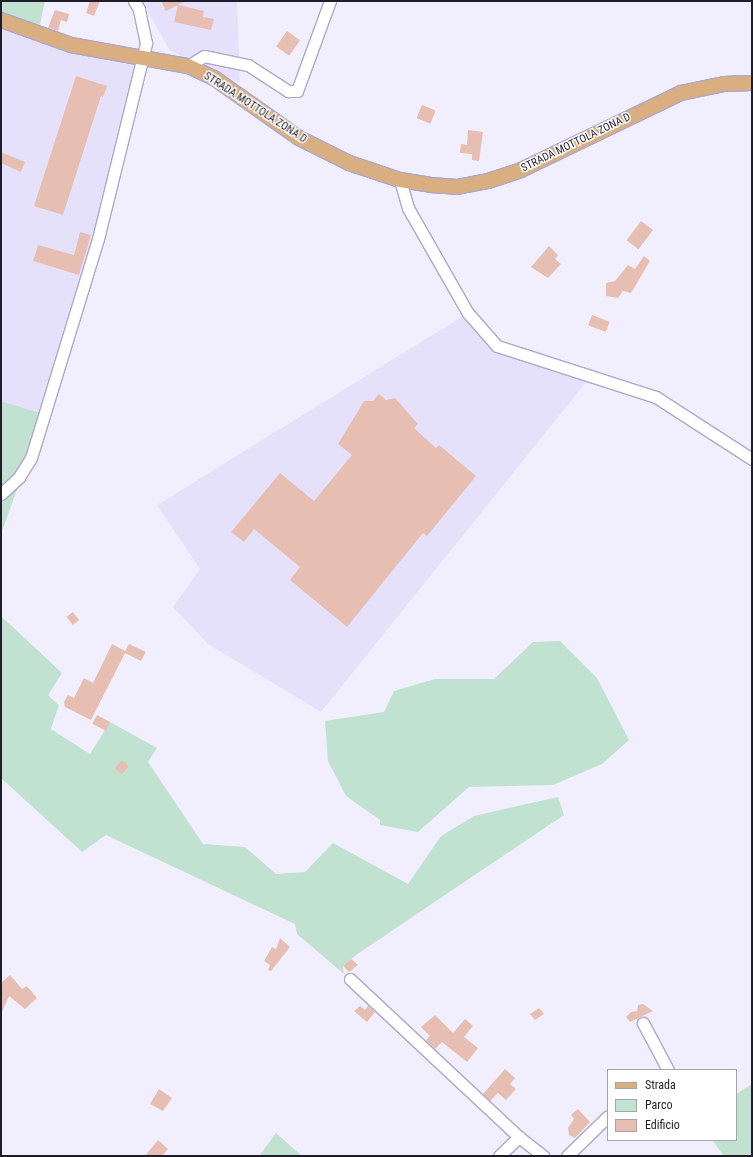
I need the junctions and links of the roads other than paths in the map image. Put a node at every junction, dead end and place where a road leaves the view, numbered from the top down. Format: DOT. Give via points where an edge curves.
graph roads {
  1 [pos="134,1"];
  2 [pos="330,1"];
  3 [pos="1,20"];
  4 [pos="143,56"];
  5 [pos="188,66"];
  6 [pos="752,83"];
  7 [pos="400,180"];
  8 [pos="752,459"];
  9 [pos="1,494"];
  10 [pos="350,979"];
  11 [pos="643,1023"];
  12 [pos="667,1069"];
  13 [pos="607,1117"];
  14 [pos="519,1136"];
  15 [pos="499,1156"];
  16 [pos="543,1156"];
  17 [pos="567,1156"];
  1 -- 4 [label="street" via="139,9 146,43"];
  2 -- 5 [label="street" via="297,91 288,91 248,65 204,56"];
  3 -- 4 [label="main road, STRADA MOTTOLA ZONA D" via="71,45"];
  4 -- 5 [label="main road, STRADA MOTTOLA ZONA D"];
  4 -- 9 [label="street" via="98,238 31,458 19,477"];
  5 -- 7 [label="main road, STRADA MOTTOLA ZONA D" via="214,78 299,138 349,163"];
  6 -- 7 [label="main road, STRADA MOTTOLA ZONA D" via="724,84 681,93 521,170 488,181 457,187"];
  7 -- 8 [label="street" via="408,208 468,313 498,346 656,397"];
  10 -- 14 [label="street"];
  11 -- 12 [label="street"];
  13 -- 17 [label="street"];
  14 -- 15 [label="street"];
  14 -- 16 [label="street"];
}
